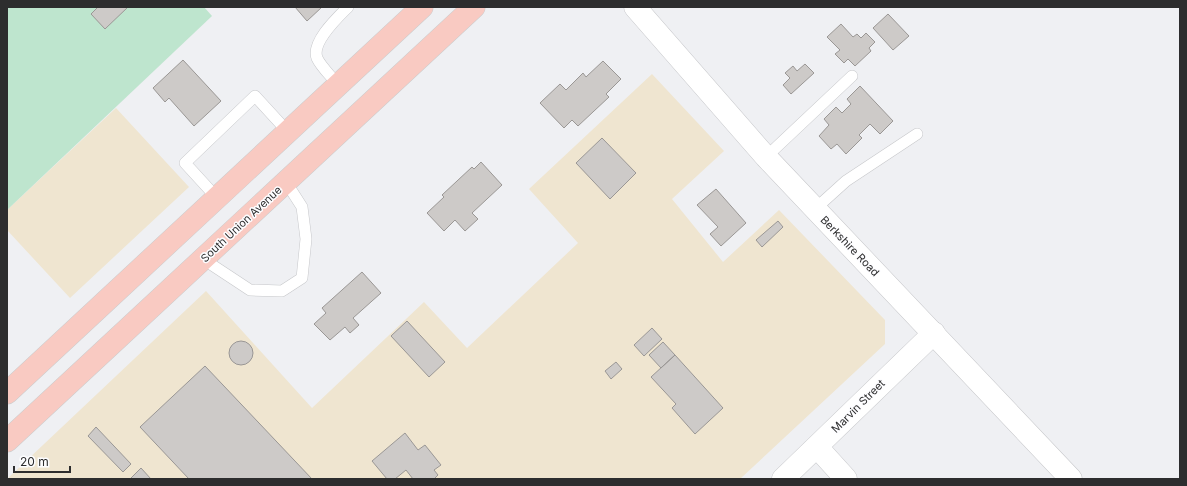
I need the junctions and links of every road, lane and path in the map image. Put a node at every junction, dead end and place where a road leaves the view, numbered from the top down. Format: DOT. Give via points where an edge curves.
graph roads {
  1 [pos="348,7"];
  2 [pos="422,7"];
  3 [pos="474,7"];
  4 [pos="635,7"];
  5 [pos="852,76"];
  6 [pos="338,85"];
  7 [pos="288,132"];
  8 [pos="916,134"];
  9 [pos="766,157"];
  10 [pos="286,182"];
  11 [pos="217,198"];
  12 [pos="815,209"];
  13 [pos="203,259"];
  14 [pos="934,333"];
  15 [pos="7,393"];
  16 [pos="7,441"];
  17 [pos="817,447"];
  18 [pos="783,479"];
  19 [pos="846,479"];
  20 [pos="1071,479"];
  1 -- 6 [label="lane" via="331,24 317,46 317,58"];
  2 -- 6 [label="main road"];
  3 -- 10 [label="main road, South Union Avenue"];
  4 -- 9 [label="street, Berkshire Road"];
  5 -- 9 [label="lane"];
  6 -- 7 [label="main road"];
  7 -- 11 [label="main road"];
  7 -- 11 [label="lane" via="255,96 185,163"];
  8 -- 12 [label="lane" via="846,181"];
  9 -- 12 [label="street, Berkshire Road"];
  10 -- 13 [label="main road, South Union Avenue"];
  10 -- 13 [label="lane" via="302,207 306,239 302,278 282,291 250,290"];
  11 -- 15 [label="main road"];
  12 -- 14 [label="street, Berkshire Road"];
  13 -- 16 [label="main road, South Union Avenue"];
  14 -- 17 [label="street, Marvin Street"];
  14 -- 20 [label="street, Berkshire Road"];
  17 -- 18 [label="street, Marvin Street"];
  17 -- 19 [label="street"];
}
